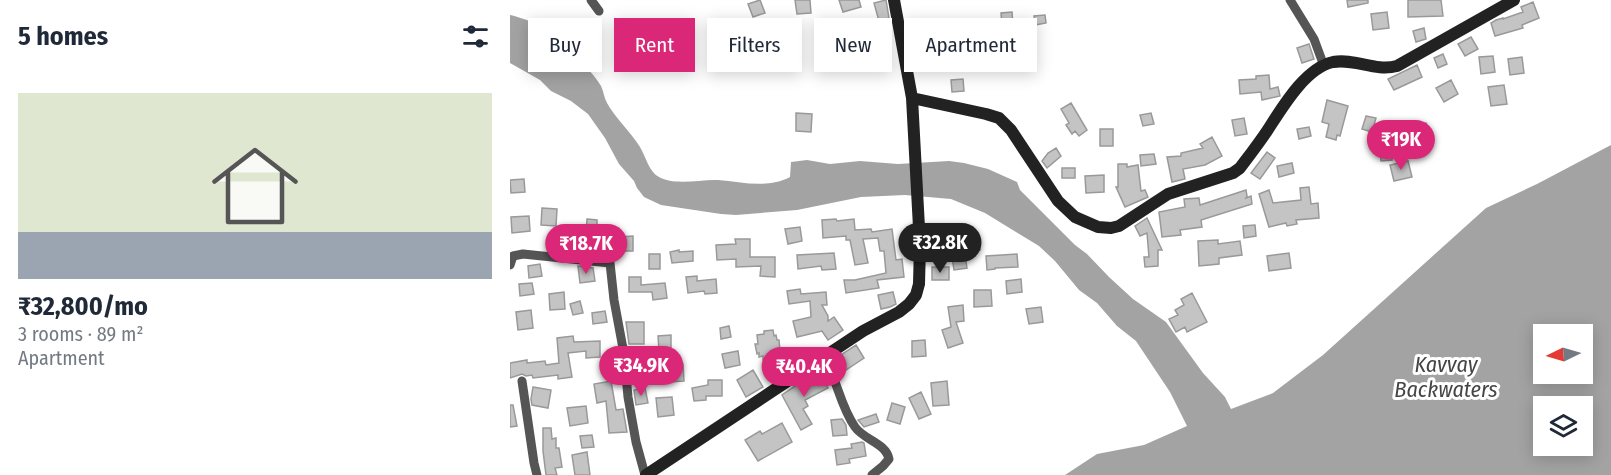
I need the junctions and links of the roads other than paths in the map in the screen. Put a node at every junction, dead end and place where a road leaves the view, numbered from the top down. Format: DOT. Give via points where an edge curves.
graph roads {
  1 [pos="591,0"];
  2 [pos="894,0"];
  3 [pos="1290,0"];
  4 [pos="1514,0"];
  5 [pos="599,11"];
  6 [pos="1324,66"];
  7 [pos="912,98"];
  8 [pos="510,265"];
  9 [pos="824,357"];
  10 [pos="522,381"];
  11 [pos="537,475"];
  12 [pos="645,475"];
  13 [pos="872,475"];
  1 -- 5 [label="street"];
  2 -- 7 [label="main road"];
  3 -- 6 [label="street" via="1314,39"];
  4 -- 6 [label="main road" via="1397,66 1387,69 1343,61"];
  6 -- 7 [label="main road" via="1294,91 1240,168 1168,194 1111,228 1075,217 1058,201 999,118"];
  7 -- 9 [label="main road" via="920,246 916,295 898,312"];
  8 -- 12 [label="street" via="513,256 523,254 610,263 628,397"];
  9 -- 12 [label="main road"];
  9 -- 13 [label="street" via="855,428 888,454 889,459"];
  10 -- 11 [label="street"];
}
